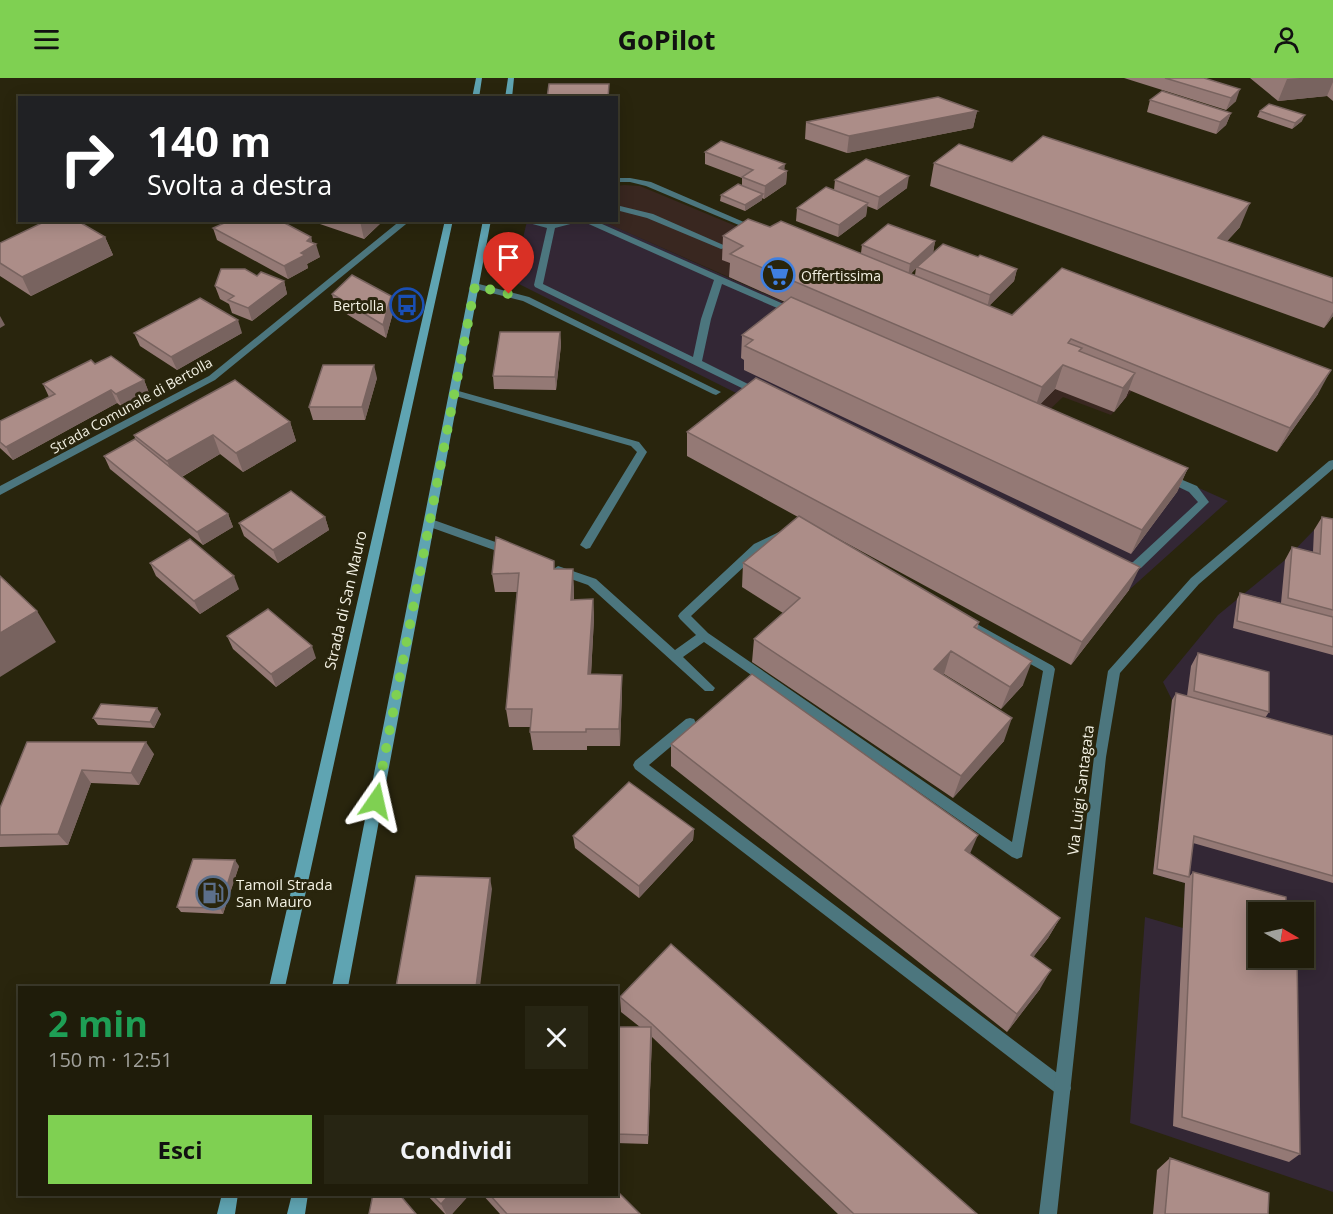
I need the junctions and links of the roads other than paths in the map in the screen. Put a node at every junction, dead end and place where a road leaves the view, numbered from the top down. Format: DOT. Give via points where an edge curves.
graph roads {
  1 [pos="479,78"];
  2 [pos="511,78"];
  3 [pos="475,96"];
  4 [pos="508,96"];
  5 [pos="618,180"];
  6 [pos="618,208"];
  7 [pos="405,222"];
  8 [pos="449,222"];
  9 [pos="487,222"];
  10 [pos="532,222"];
  11 [pos="569,222"];
  12 [pos="590,222"];
  13 [pos="551,226"];
  14 [pos="769,234"];
  15 [pos="724,247"];
  16 [pos="719,279"];
  17 [pos="475,286"];
  18 [pos="805,317"];
  19 [pos="697,363"];
  20 [pos="716,392"];
  21 [pos="455,393"];
  22 [pos="771,399"];
  23 [pos="1333,463"];
  24 [pos="1161,474"];
  25 [pos="0,491"];
  26 [pos="431,522"];
  27 [pos="794,528"];
  28 [pos="586,545"];
  29 [pos="516,554"];
  30 [pos="549,566"];
  31 [pos="1110,566"];
  32 [pos="957,618"];
  33 [pos="704,636"];
  34 [pos="674,657"];
  35 [pos="709,688"];
  36 [pos="690,723"];
  37 [pos="277,986"];
  38 [pos="340,986"];
  39 [pos="1063,1089"];
  40 [pos="230,1196"];
  41 [pos="300,1196"];
  42 [pos="226,1214"];
  43 [pos="296,1214"];
  44 [pos="1048,1214"];
  1 -- 3 [label="main road"];
  2 -- 4 [label="main road"];
  5 -- 14 [label="street" via="648,184"];
  6 -- 15 [label="street" via="650,216"];
  7 -- 25 [label="street, Strada Comunale di Bertolla" via="212,378"];
  8 -- 37 [label="main road, Strada di San Mauro"];
  9 -- 17 [label="main road"];
  10 -- 13 [label="street"];
  11 -- 13 [label="street"];
  12 -- 16 [label="street"];
  13 -- 19 [label="street" via="538,285"];
  16 -- 18 [label="street"];
  16 -- 19 [label="street"];
  17 -- 20 [label="street" via="526,299"];
  17 -- 21 [label="main road"];
  19 -- 22 [label="street"];
  21 -- 26 [label="main road"];
  21 -- 28 [label="street" via="635,444 642,452"];
  23 -- 39 [label="street, Via Luigi Santagata" via="1195,581 1114,671 1100,757"];
  24 -- 31 [label="street" via="1193,489 1204,502 1137,565 1121,571"];
  26 -- 29 [label="street"];
  26 -- 38 [label="main road"];
  27 -- 33 [label="street" via="758,547 684,616"];
  30 -- 34 [label="street" via="592,582"];
  32 -- 33 [label="street" via="1049,669 1017,853"];
  33 -- 34 [label="street"];
  34 -- 35 [label="street"];
  36 -- 39 [label="street" via="640,765"];
  39 -- 44 [label="street, Via Luigi Santagata"];
  40 -- 42 [label="main road"];
  41 -- 43 [label="main road"];
}
